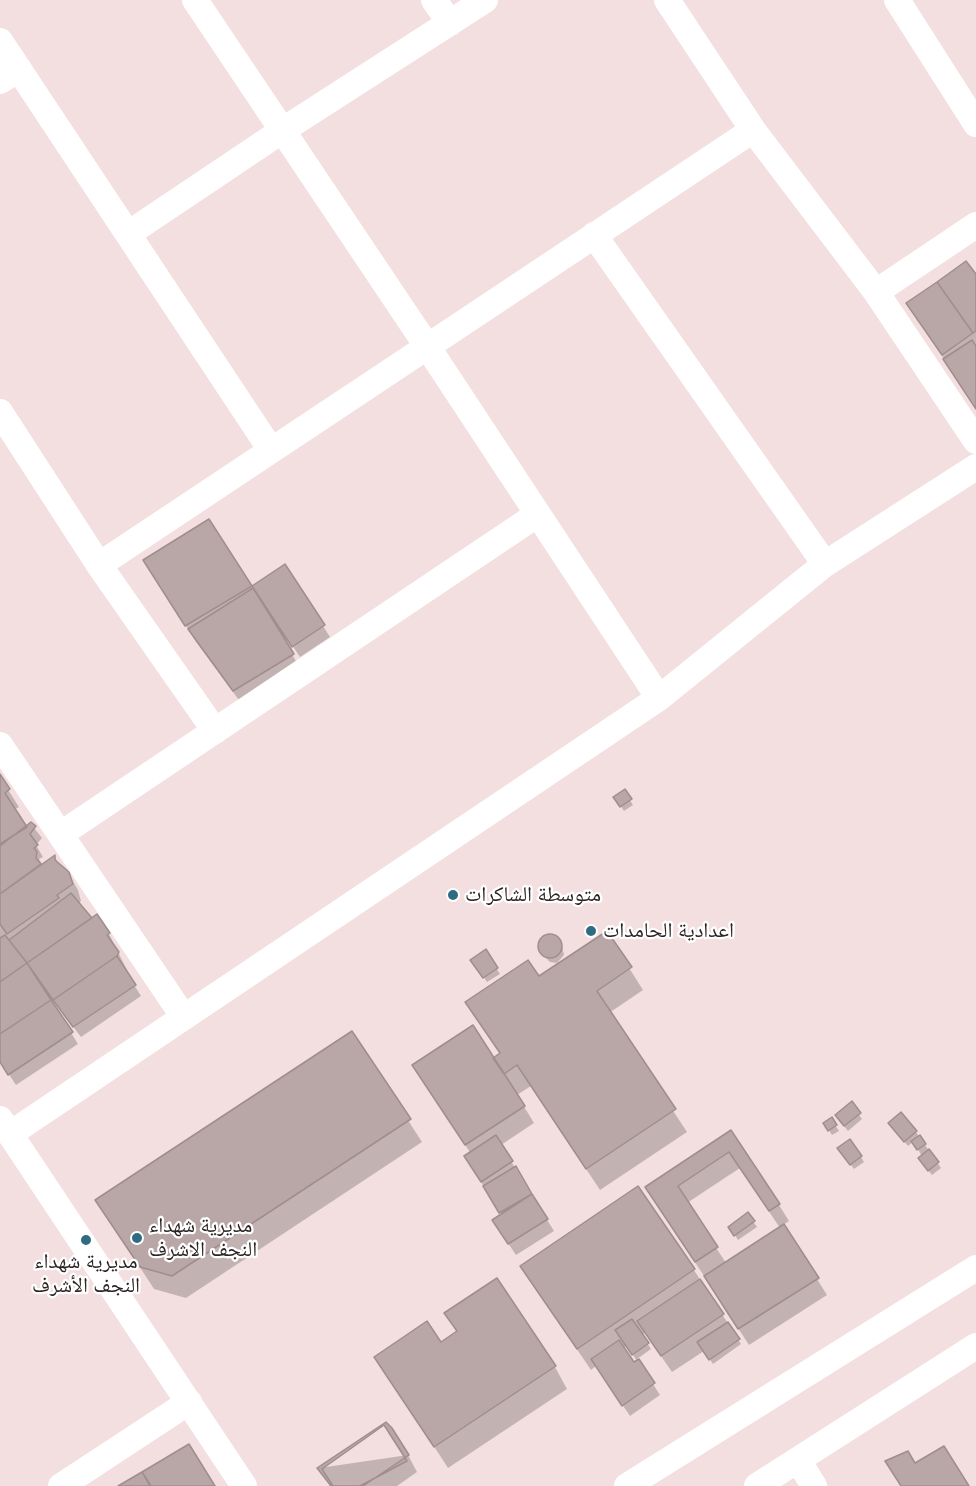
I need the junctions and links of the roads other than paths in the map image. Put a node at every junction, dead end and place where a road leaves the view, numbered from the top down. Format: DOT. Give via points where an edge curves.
graph roads {
  1 [pos="195,0"];
  2 [pos="434,0"];
  3 [pos="485,0"];
  4 [pos="667,0"];
  5 [pos="897,0"];
  6 [pos="450,22"];
  7 [pos="0,41"];
  8 [pos="10,75"];
  9 [pos="976,124"];
  10 [pos="283,130"];
  11 [pos="753,130"];
  12 [pos="976,225"];
  13 [pos="128,234"];
  14 [pos="594,235"];
  15 [pos="876,292"];
  16 [pos="428,346"];
  17 [pos="0,412"];
  18 [pos="976,441"];
  19 [pos="271,450"];
  20 [pos="976,468"];
  21 [pos="538,514"];
  22 [pos="825,564"];
  23 [pos="99,565"];
  24 [pos="658,698"];
  25 [pos="215,731"];
  26 [pos="0,745"];
  27 [pos="61,834"];
  28 [pos="183,1016"];
  29 [pos="5,1126"];
  30 [pos="976,1268"];
  31 [pos="976,1346"];
  32 [pos="189,1402"];
  33 [pos="798,1460"];
  34 [pos="61,1486"];
  35 [pos="244,1486"];
  36 [pos="627,1486"];
  37 [pos="757,1486"];
  38 [pos="814,1486"];
  1 -- 10 [label="street"];
  2 -- 6 [label="street"];
  3 -- 6 [label="street"];
  4 -- 11 [label="street"];
  5 -- 9 [label="street"];
  6 -- 10 [label="street"];
  7 -- 8 [label="street"];
  8 -- 13 [label="street"];
  10 -- 13 [label="street"];
  10 -- 16 [label="street"];
  11 -- 14 [label="street"];
  11 -- 15 [label="street"];
  12 -- 15 [label="street"];
  13 -- 19 [label="street"];
  14 -- 16 [label="street"];
  14 -- 22 [label="street"];
  15 -- 18 [label="street"];
  16 -- 19 [label="street"];
  16 -- 21 [label="street"];
  17 -- 23 [label="street"];
  19 -- 23 [label="street"];
  20 -- 22 [label="street"];
  21 -- 24 [label="street"];
  21 -- 25 [label="street"];
  22 -- 24 [label="street"];
  23 -- 25 [label="street"];
  24 -- 28 [label="street"];
  25 -- 27 [label="street"];
  26 -- 27 [label="street"];
  27 -- 28 [label="street"];
  28 -- 29 [label="street"];
  29 -- 32 [label="street"];
  30 -- 36 [label="street"];
  31 -- 33 [label="street"];
  32 -- 34 [label="street"];
  32 -- 35 [label="street"];
  33 -- 37 [label="street"];
  33 -- 38 [label="street"];
}
